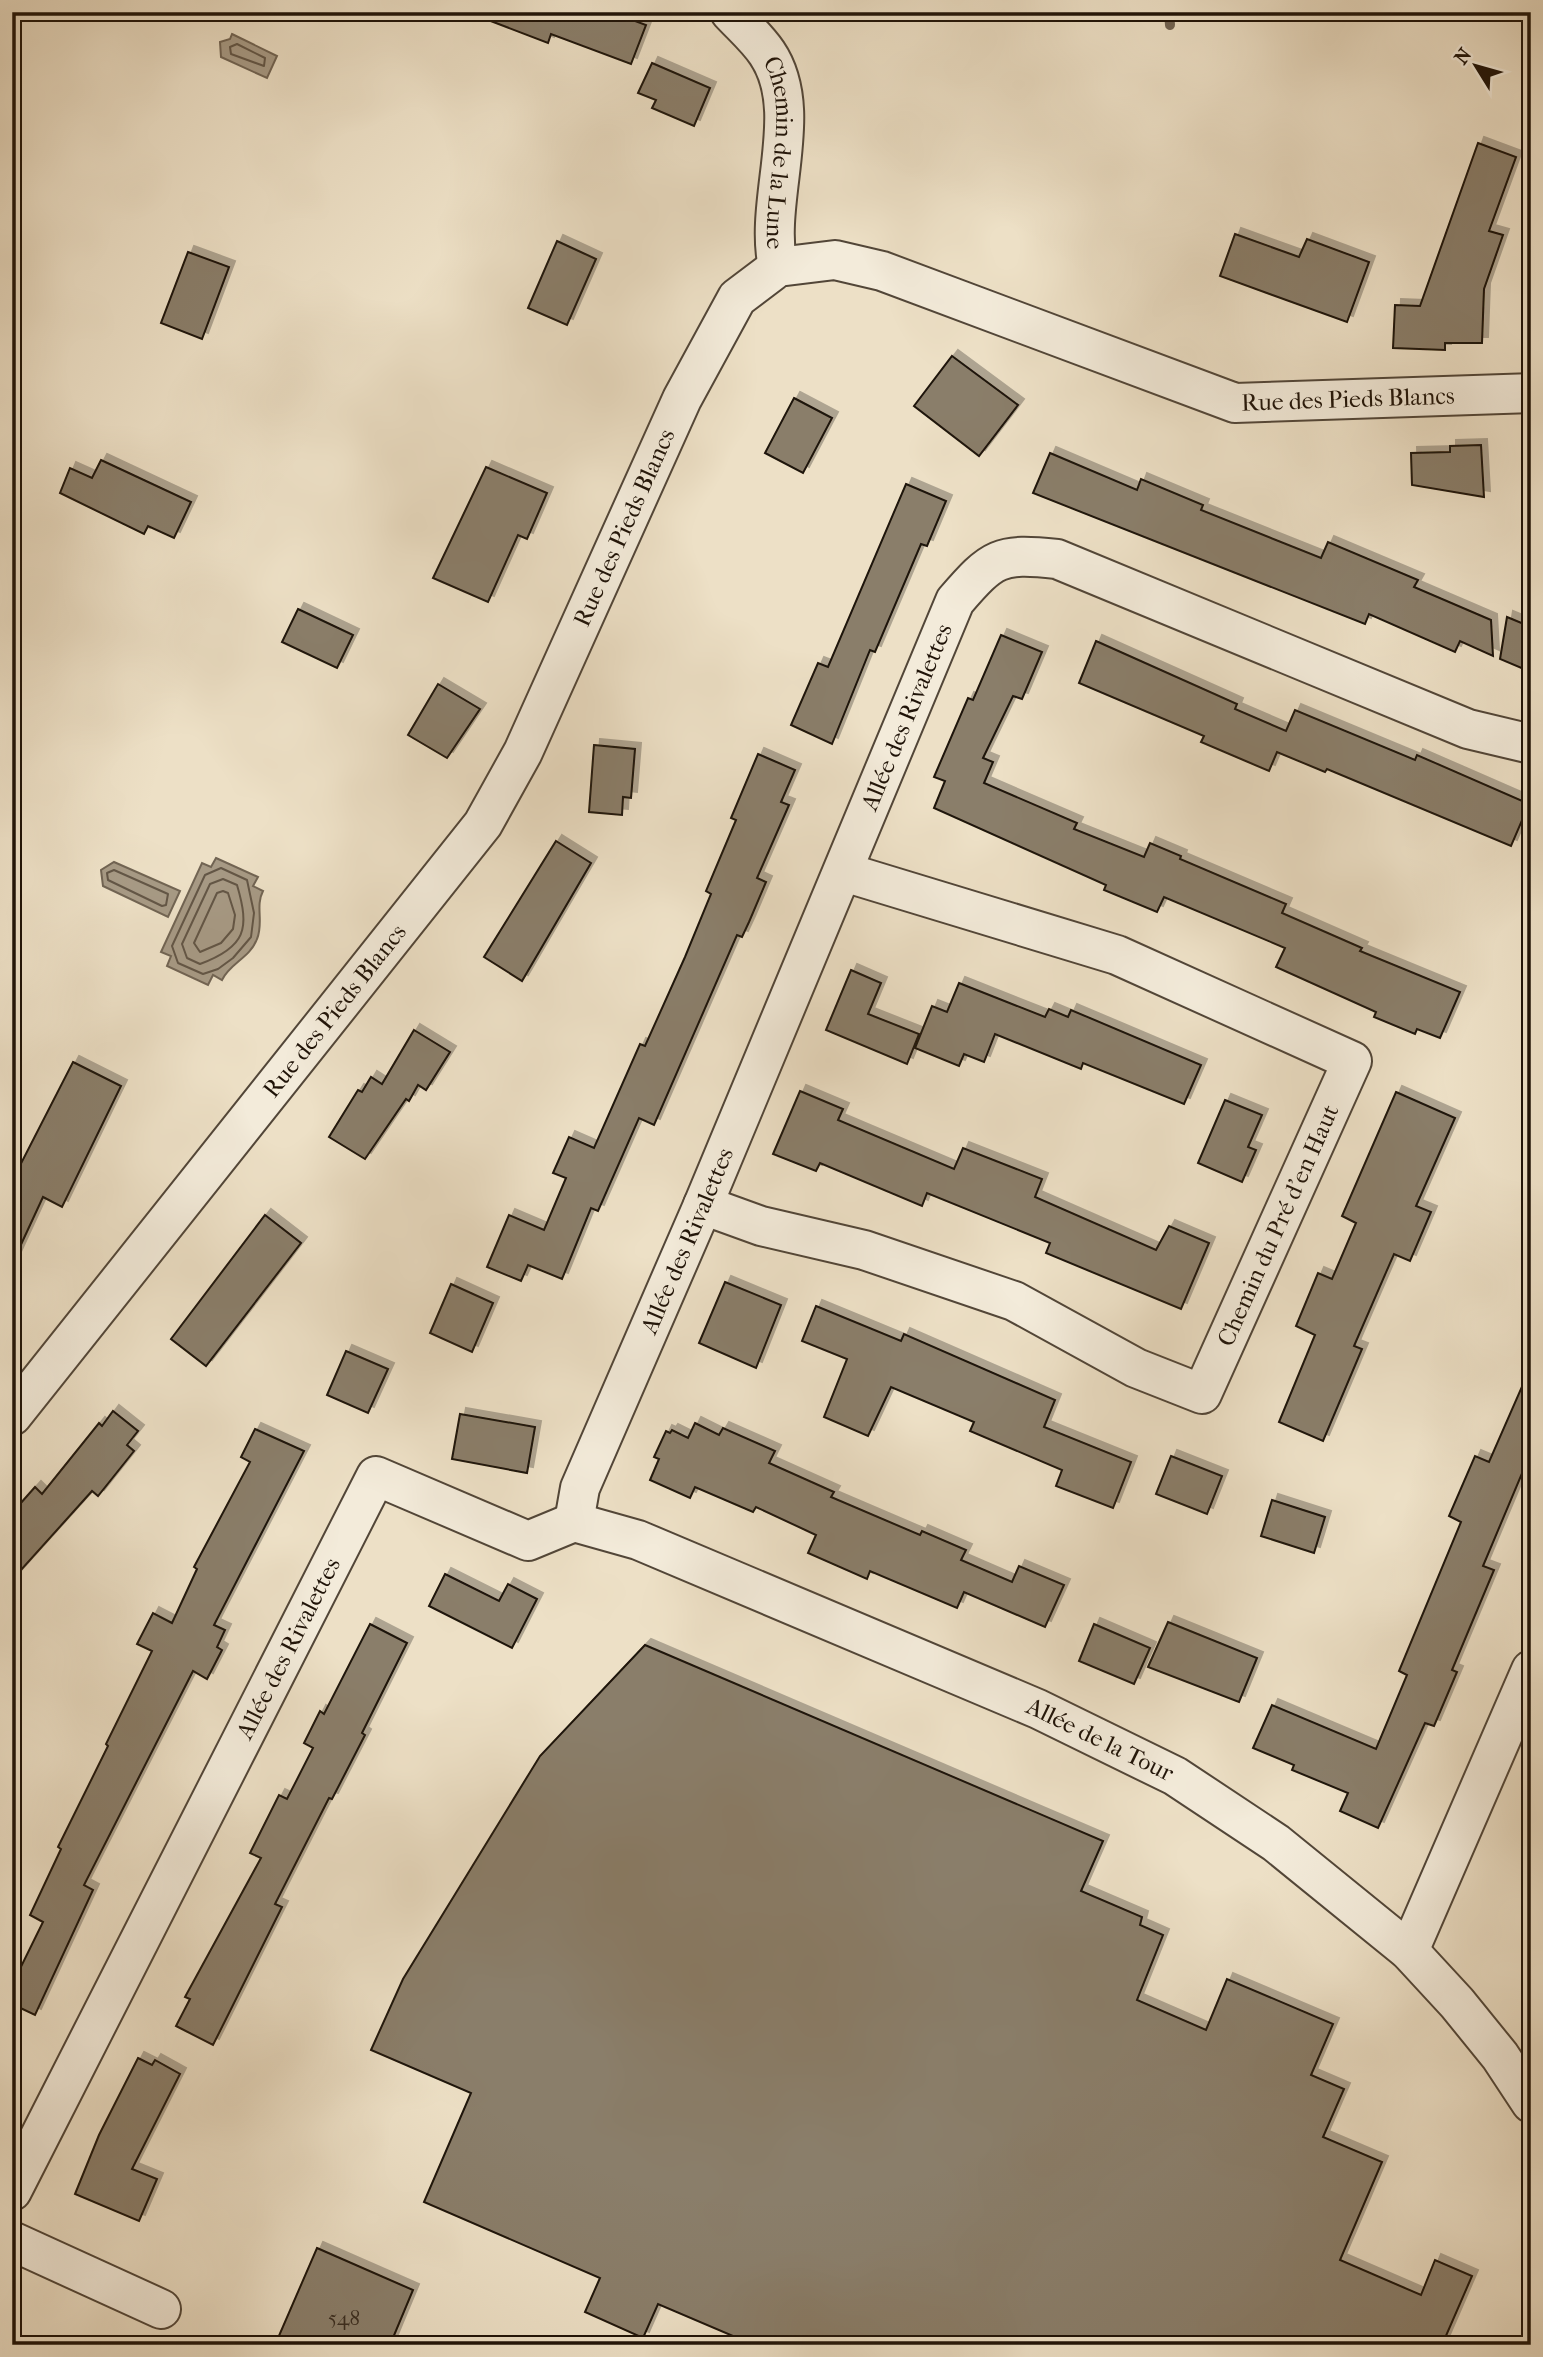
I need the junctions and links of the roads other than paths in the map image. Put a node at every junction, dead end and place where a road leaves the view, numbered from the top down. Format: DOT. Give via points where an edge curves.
graph roads {
  1 [pos="730,12"];
  2 [pos="778,267"];
  3 [pos="1531,393"];
  4 [pos="1531,744"];
  5 [pos="844,872"];
  6 [pos="703,1205"];
  7 [pos="12,1416"];
  8 [pos="574,1522"];
  9 [pos="1531,1670"];
  10 [pos="1409,1951"];
  11 [pos="1531,2103"];
  12 [pos="12,2191"];
  13 [pos="12,2241"];
  14 [pos="161,2309"];
  1 -- 2 [label="street, Chemin de la Lune" via="768,54 781,91 784,138 774,204"];
  2 -- 3 [label="street, Rue des Pieds Blancs" via="835,260 882,271 1235,403"];
  2 -- 7 [label="street, Rue des Pieds Blancs" via="737,298 718,327 681,399 523,752 483,824"];
  4 -- 5 [label="street, Allée des Rivalettes" via="1468,729 1057,559 1014,555 982,570 955,601"];
  5 -- 6 [label="street, Allée des Rivalettes"];
  5 -- 6 [label="street, Chemin du Pré d'en Haut" via="1117,955 1352,1061 1202,1394 1136,1367 1014,1301 864,1250 761,1226"];
  6 -- 8 [label="street, Allée des Rivalettes" via="580,1488"];
  8 -- 10 [label="street, Allée de la Tour" via="638,1540 1038,1709 1175,1776 1276,1843"];
  8 -- 12 [label="street, Allée des Rivalettes" via="527,1541 376,1476"];
  9 -- 10 [label="street"];
  10 -- 11 [label="street, Allée de la Tour" via="1500,2056"];
  13 -- 14 [label="street"];
}
